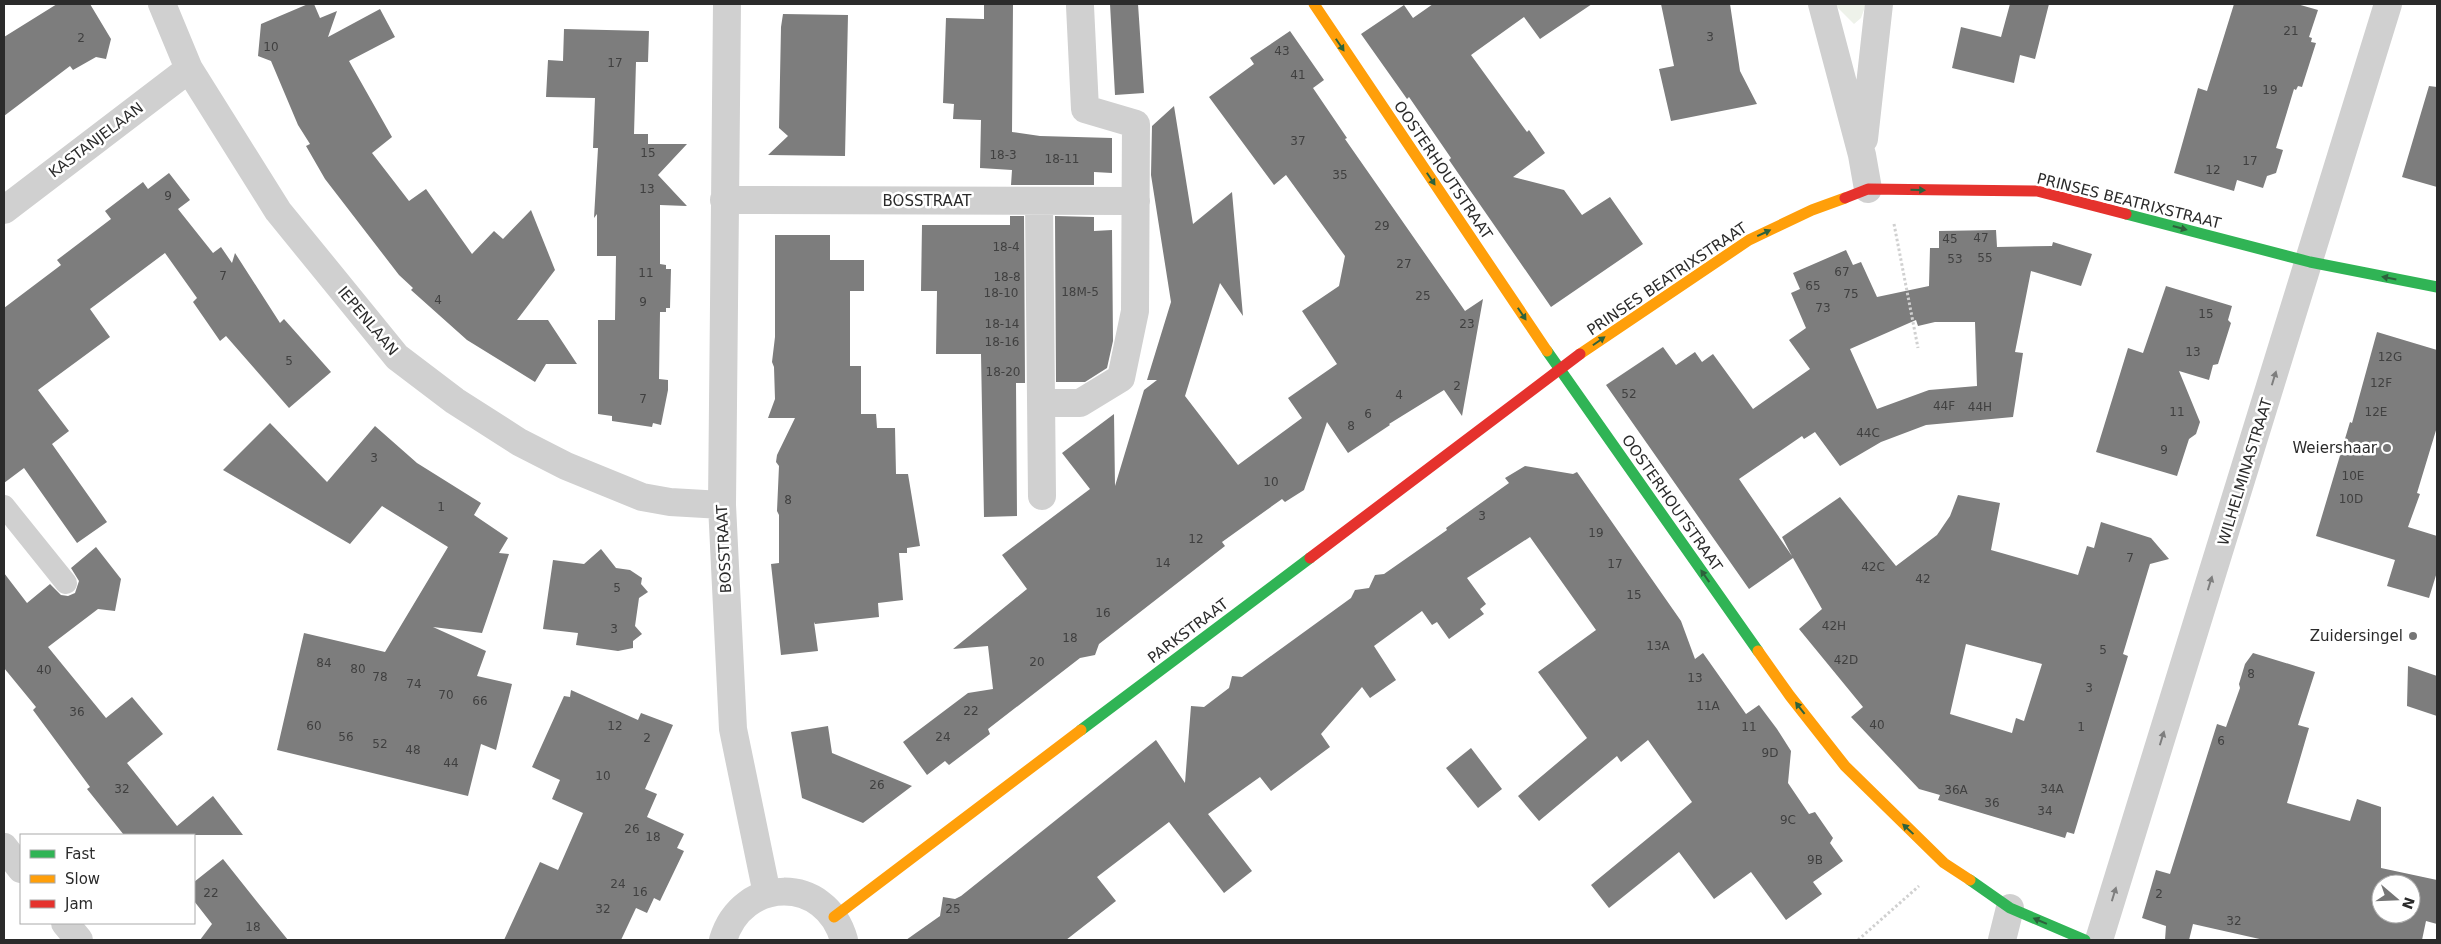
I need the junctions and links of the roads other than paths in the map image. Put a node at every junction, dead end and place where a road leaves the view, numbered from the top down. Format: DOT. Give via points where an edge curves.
graph roads {
  1 [pos="162,4"];
  2 [pos="727,4"];
  3 [pos="1314,4"];
  4 [pos="1822,4"];
  5 [pos="1879,4"];
  6 [pos="2388,4"];
  7 [pos="1080,6"];
  8 [pos="189,69"];
  9 [pos="1862,155"];
  10 [pos="1878,189"];
  11 [pos="724,200"];
  12 [pos="1039,201"];
  13 [pos="1136,201"];
  14 [pos="4,210"];
  15 [pos="2310,262"];
  16 [pos="2437,287"];
  17 [pos="1559,369"];
  18 [pos="1041,403"];
  19 [pos="1042,496"];
  20 [pos="722,505"];
  21 [pos="4,506"];
  22 [pos="66,583"];
  23 [pos="4,847"];
  24 [pos="20,868"];
  25 [pos="766,894"];
  26 [pos="2010,908"];
  27 [pos="66,924"];
  28 [pos="839,928"];
  29 [pos="79,940"];
  30 [pos="723,940"];
  31 [pos="2002,940"];
  32 [pos="2085,940"];
  33 [pos="2099,940"];
  1 -- 8 [label="street, IEPENLAAN"];
  2 -- 11 [label="street, BOSSTRAAT"];
  3 -- 17 [label="street, OOSTERHOUTSTRAAT, one-way"];
  4 -- 9 [label="street"];
  5 -- 9 [label="street"];
  6 -- 15 [label="street, WILHELMINASTRAAT"];
  7 -- 13 [label="street" via="1085,109 1136,124"];
  8 -- 14 [label="street, KASTANJELAAN"];
  8 -- 20 [label="street, IEPENLAAN" via="278,211 397,357 511,437 566,466 642,497"];
  9 -- 10 [label="street"];
  10 -- 15 [label="street, PRINSES BEATRIXSTRAAT, one-way" via="2037,191"];
  17 -- 10 [label="street, PRINSES BEATRIXSTRAAT, one-way" via="1748,240 1812,210"];
  11 -- 12 [label="street, BOSSTRAAT"];
  11 -- 20 [label="street, BOSSTRAAT"];
  12 -- 13 [label="street, BOSSTRAAT"];
  12 -- 18 [label="street"];
  13 -- 18 [label="street" via="1135,311 1121,378 1080,403"];
  16 -- 15 [label="street, PRINSES BEATRIXSTRAAT, one-way"];
  33 -- 15 [label="street, WILHELMINASTRAAT, one-way"];
  26 -- 17 [label="street, OOSTERHOUTSTRAAT, one-way" via="1944,862 1845,766 1744,631"];
  17 -- 28 [label="street, PARKSTRAAT"];
  18 -- 19 [label="street"];
  20 -- 25 [label="street, BOSSTRAAT" via="733,729"];
  21 -- 22 [label="lane"];
  23 -- 24 [label="street"];
  25 -- 28 [label="street" via="786,891 804,894 821,903"];
  25 -- 30 [label="street" via="742,907"];
  26 -- 31 [label="street"];
  32 -- 26 [label="street, OOSTERHOUTSTRAAT, one-way"];
  27 -- 29 [label="street"];
}
